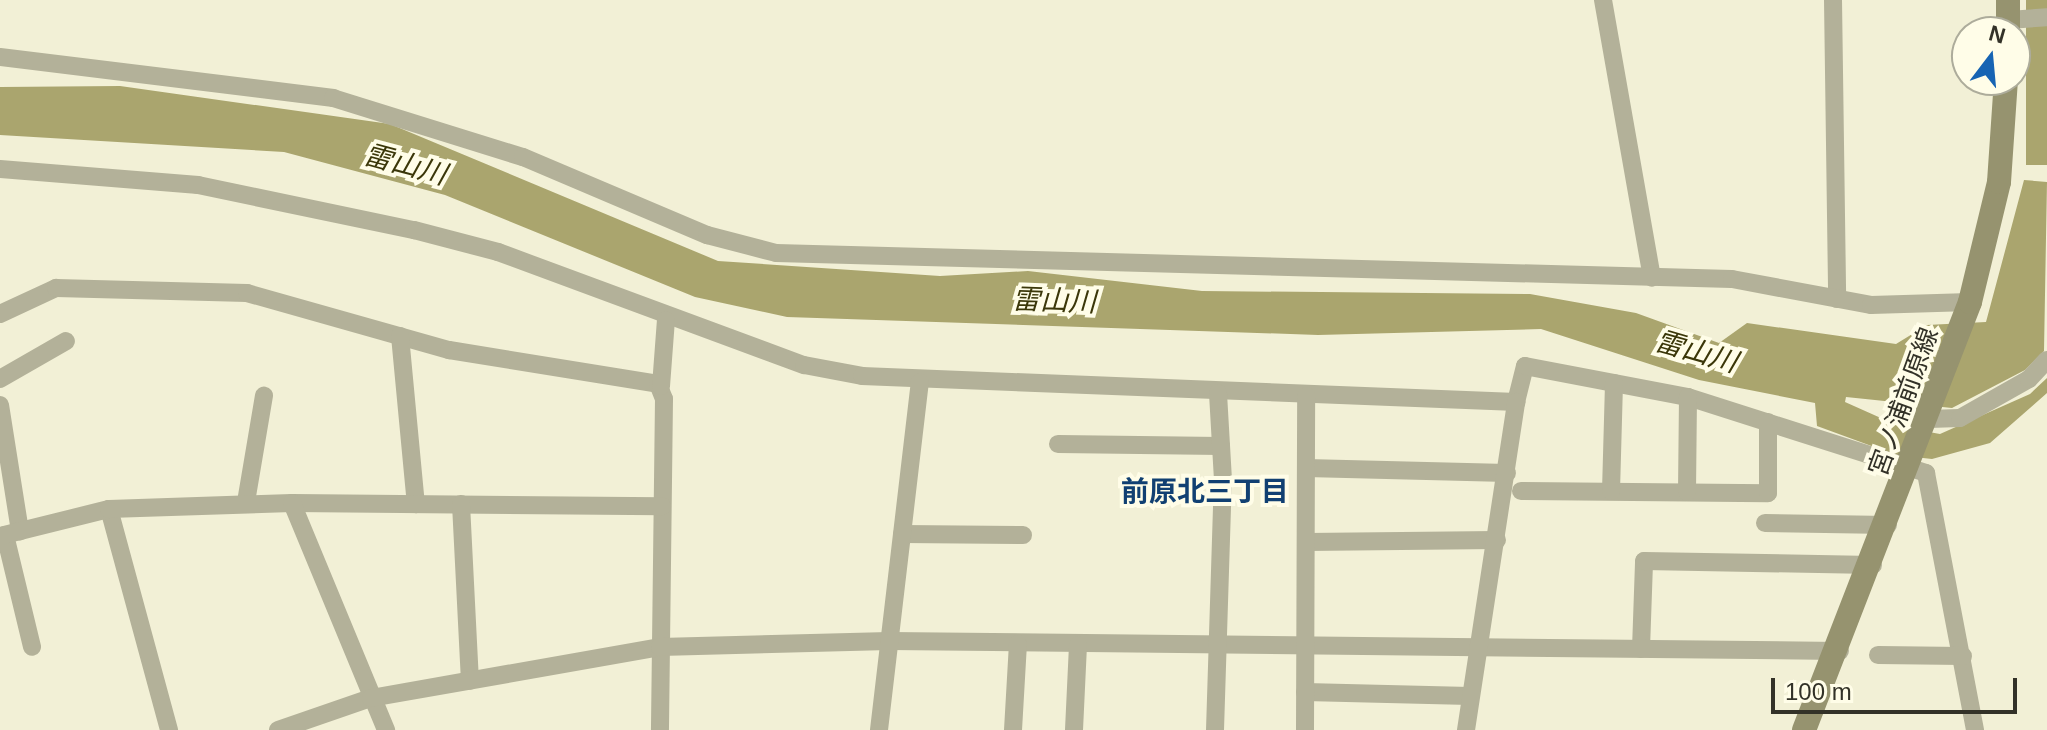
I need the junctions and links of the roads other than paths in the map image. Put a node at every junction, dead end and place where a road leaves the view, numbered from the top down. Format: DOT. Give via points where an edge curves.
graph roads {
  1 [pos="1603,0"];
  2 [pos="1833,0"];
  3 [pos="0,57"];
  4 [pos="2005,96"];
  5 [pos="0,169"];
  6 [pos="1652,278"];
  7 [pos="1837,299"];
  8 [pos="1970,302"];
  9 [pos="0,314"];
  10 [pos="666,320"];
  11 [pos="400,336"];
  12 [pos="66,341"];
  13 [pos="2047,360"];
  14 [pos="0,379"];
  15 [pos="920,382"];
  16 [pos="1614,383"];
  17 [pos="661,386"];
  18 [pos="1218,393"];
  19 [pos="264,396"];
  20 [pos="1306,396"];
  21 [pos="1688,397"];
  22 [pos="1516,402"];
  23 [pos="0,405"];
  24 [pos="1929,419"];
  25 [pos="1768,422"];
  26 [pos="1058,444"];
  27 [pos="1221,446"];
  28 [pos="1306,468"];
  29 [pos="1910,468"];
  30 [pos="1507,473"];
  31 [pos="1521,491"];
  32 [pos="1611,491"];
  33 [pos="1687,492"];
  34 [pos="246,502"];
  35 [pos="292,503"];
  36 [pos="416,504"];
  37 [pos="461,504"];
  38 [pos="662,506"];
  39 [pos="109,509"];
  40 [pos="1765,523"];
  41 [pos="1888,525"];
  42 [pos="8,534"];
  43 [pos="902,534"];
  44 [pos="1023,535"];
  45 [pos="1497,540"];
  46 [pos="1306,542"];
  47 [pos="1873,565"];
  48 [pos="889,641"];
  49 [pos="1018,644"];
  50 [pos="1078,645"];
  51 [pos="32,647"];
  52 [pos="660,647"];
  53 [pos="1215,648"];
  54 [pos="1306,648"];
  55 [pos="1480,648"];
  56 [pos="1641,649"];
  57 [pos="1840,651"];
  58 [pos="1878,655"];
  59 [pos="1963,656"];
  60 [pos="470,681"];
  61 [pos="1305,692"];
  62 [pos="1470,696"];
  63 [pos="371,698"];
  64 [pos="169,730"];
  65 [pos="278,730"];
  66 [pos="386,730"];
  67 [pos="660,730"];
  68 [pos="879,730"];
  69 [pos="1013,730"];
  70 [pos="1074,730"];
  71 [pos="1215,730"];
  72 [pos="1305,730"];
  73 [pos="1466,730"];
  74 [pos="1804,730"];
  75 [pos="1975,730"];
  1 -- 6 [label="street"];
  2 -- 7 [label="street"];
  3 -- 6 [label="street" via="333,98 523,157 707,235 776,253"];
  4 -- 8 [label="main road, 宮ノ浦前原線" via="1999,182"];
  5 -- 10 [label="street" via="279,199 498,252"];
  6 -- 7 [label="street" via="1732,279"];
  7 -- 8 [label="street" via="1916,307"];
  8 -- 24 [label="main road, 宮ノ浦前原線"];
  9 -- 11 [label="street" via="56,288 247,293"];
  10 -- 15 [label="street" via="804,365"];
  10 -- 17 [label="street"];
  11 -- 17 [label="street"];
  11 -- 36 [label="street"];
  12 -- 14 [label="street"];
  13 -- 24 [label="street" via="1980,408 1944,424"];
  15 -- 18 [label="street"];
  15 -- 43 [label="street"];
  16 -- 21 [label="street"];
  16 -- 22 [label="street" via="1525,366"];
  16 -- 32 [label="street"];
  17 -- 38 [label="street"];
  18 -- 20 [label="street"];
  18 -- 27 [label="street"];
  19 -- 34 [label="street"];
  20 -- 22 [label="street"];
  20 -- 28 [label="street"];
  21 -- 25 [label="street"];
  21 -- 33 [label="street"];
  22 -- 30 [label="street"];
  23 -- 42 [label="street"];
  24 -- 29 [label="main road, 宮ノ浦前原線"];
  25 -- 29 [label="street"];
  25 -- 33 [label="street" via="1768,493"];
  26 -- 27 [label="street"];
  27 -- 53 [label="street"];
  28 -- 30 [label="street"];
  28 -- 46 [label="street"];
  29 -- 41 [label="main road, 宮ノ浦前原線"];
  29 -- 59 [label="street" via="1926,473 1938,511"];
  30 -- 45 [label="street"];
  31 -- 32 [label="street"];
  32 -- 33 [label="street"];
  34 -- 35 [label="street"];
  34 -- 39 [label="street"];
  35 -- 36 [label="street"];
  35 -- 63 [label="street"];
  36 -- 37 [label="street"];
  37 -- 38 [label="street"];
  37 -- 60 [label="street"];
  38 -- 52 [label="street"];
  39 -- 42 [label="street"];
  39 -- 64 [label="street"];
  40 -- 41 [label="street"];
  41 -- 47 [label="main road, 宮ノ浦前原線"];
  42 -- 51 [label="street"];
  43 -- 44 [label="street"];
  43 -- 48 [label="street"];
  45 -- 46 [label="street"];
  45 -- 55 [label="street"];
  46 -- 54 [label="street"];
  47 -- 56 [label="street" via="1644,561"];
  47 -- 57 [label="main road, 宮ノ浦前原線"];
  48 -- 49 [label="street"];
  48 -- 52 [label="street"];
  48 -- 68 [label="street"];
  49 -- 50 [label="street"];
  49 -- 69 [label="street"];
  50 -- 53 [label="street"];
  50 -- 70 [label="street"];
  52 -- 60 [label="street"];
  52 -- 67 [label="street"];
  53 -- 54 [label="street"];
  53 -- 71 [label="street"];
  54 -- 55 [label="street"];
  54 -- 61 [label="street"];
  55 -- 56 [label="street"];
  55 -- 62 [label="street"];
  56 -- 57 [label="street"];
  57 -- 74 [label="main road, 宮ノ浦前原線"];
  58 -- 59 [label="street"];
  59 -- 75 [label="street"];
  60 -- 63 [label="street"];
  61 -- 62 [label="street"];
  61 -- 72 [label="street"];
  62 -- 73 [label="street"];
  63 -- 65 [label="street"];
  63 -- 66 [label="street"];
}
